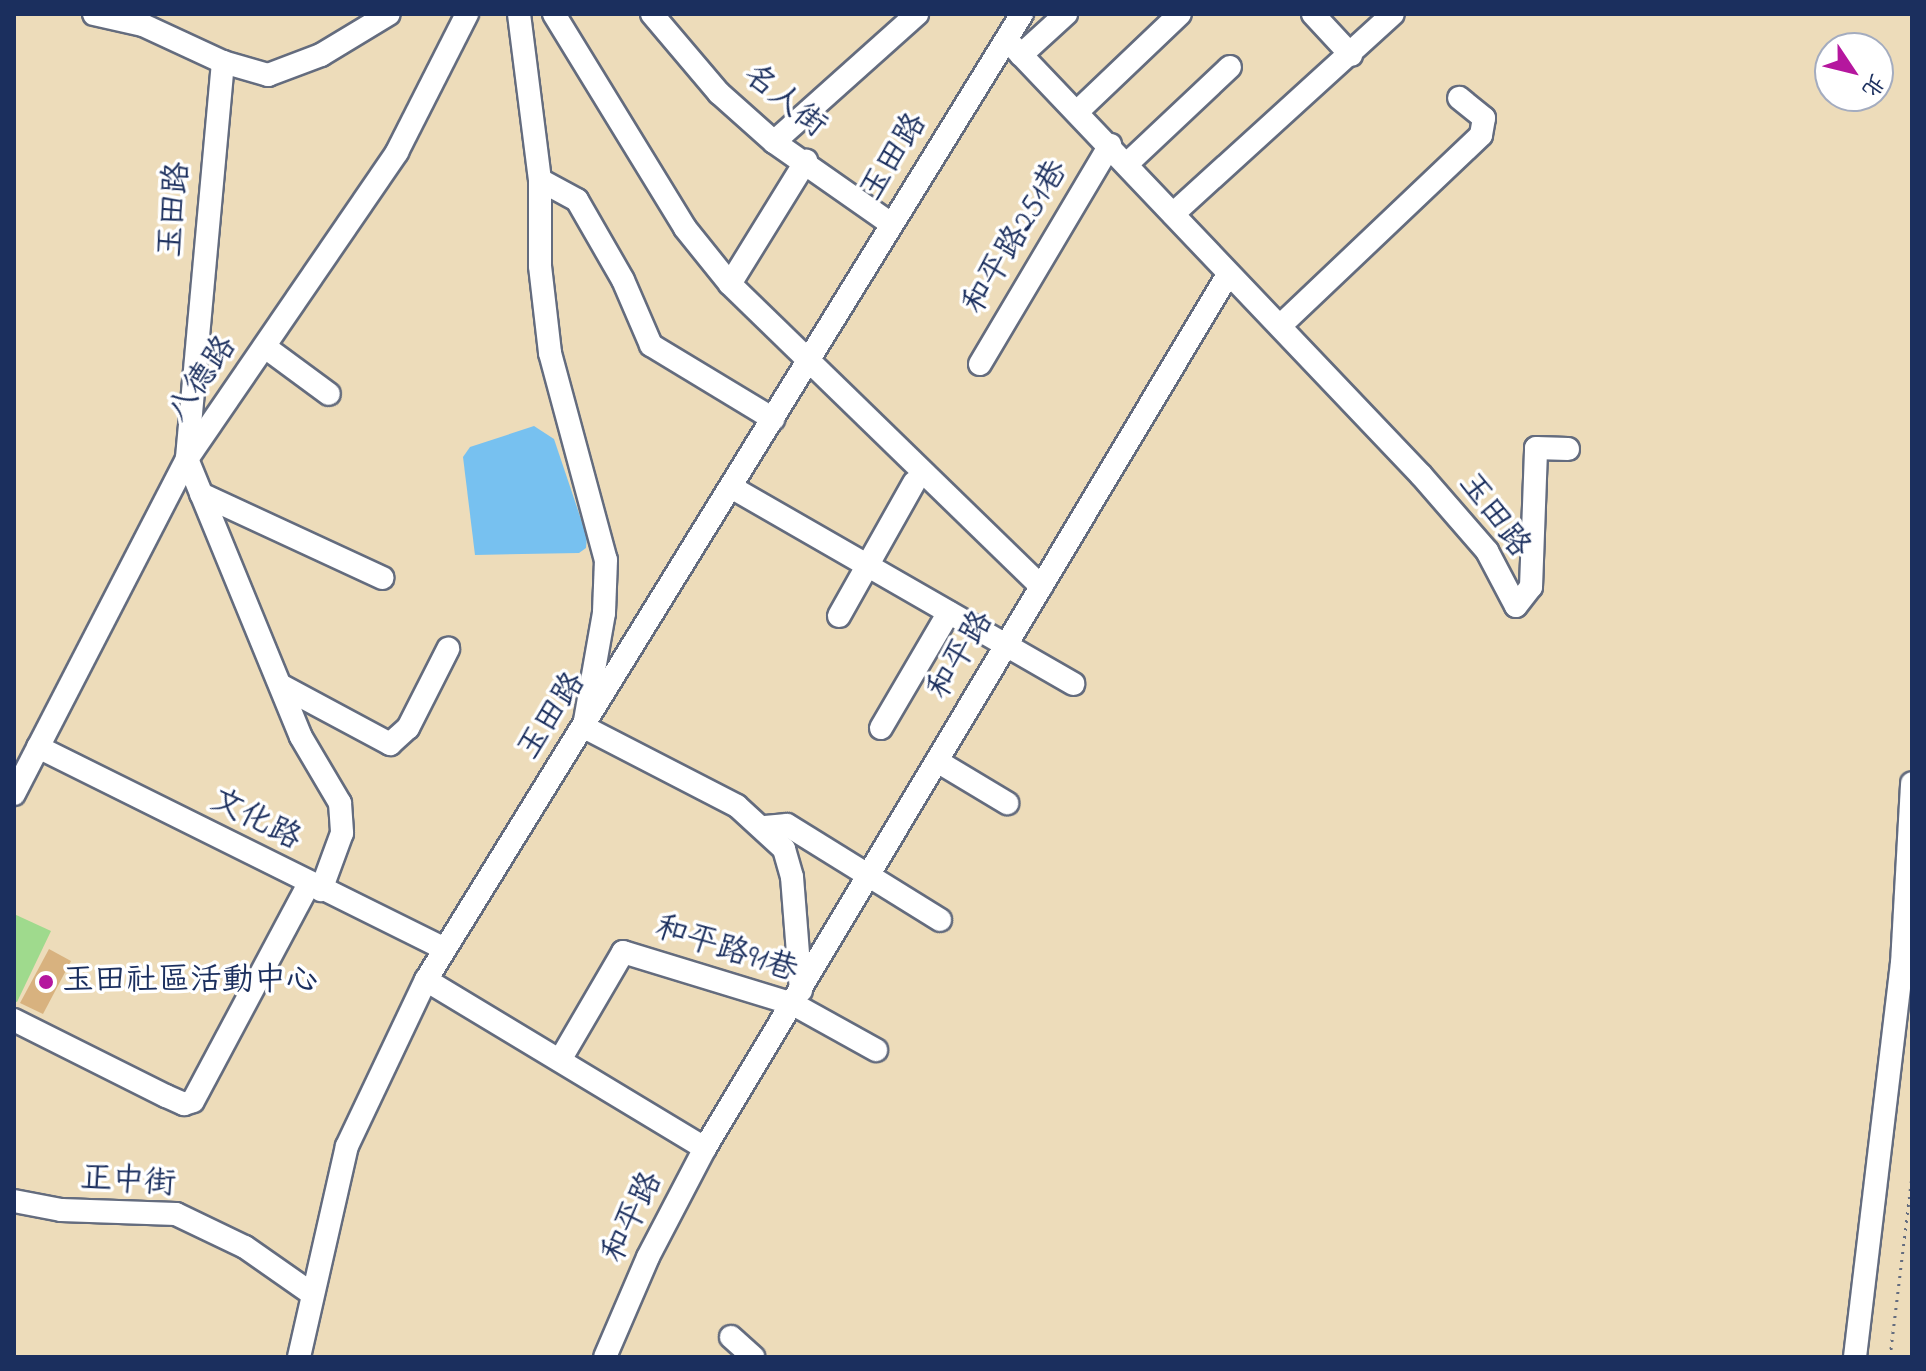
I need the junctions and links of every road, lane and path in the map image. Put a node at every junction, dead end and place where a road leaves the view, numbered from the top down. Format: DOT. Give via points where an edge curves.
graph roads {
  1 [pos="94,14"];
  2 [pos="389,14"];
  3 [pos="467,14"];
  4 [pos="519,14"];
  5 [pos="554,14"];
  6 [pos="652,14"];
  7 [pos="917,14"];
  8 [pos="1022,14"];
  9 [pos="1066,14"];
  10 [pos="1180,14"];
  11 [pos="1313,14"];
  12 [pos="1393,14"];
  13 [pos="1014,48"];
  14 [pos="1351,55"];
  15 [pos="223,62"];
  16 [pos="1230,67"];
  17 [pos="1459,98"];
  18 [pos="1077,112"];
  19 [pos="774,142"];
  20 [pos="1110,145"];
  21 [pos="806,161"];
  22 [pos="1128,163"];
  23 [pos="540,180"];
  24 [pos="1173,214"];
  25 [pos="891,224"];
  26 [pos="1227,276"];
  27 [pos="730,284"];
  28 [pos="1280,326"];
  29 [pos="265,347"];
  30 [pos="810,359"];
  31 [pos="980,364"];
  32 [pos="329,394"];
  33 [pos="773,419"];
  34 [pos="1568,449"];
  35 [pos="187,459"];
  36 [pos="914,483"];
  37 [pos="731,487"];
  38 [pos="201,494"];
  39 [pos="869,564"];
  40 [pos="383,578"];
  41 [pos="1041,586"];
  42 [pos="949,612"];
  43 [pos="839,616"];
  44 [pos="1005,647"];
  45 [pos="448,649"];
  46 [pos="1073,684"];
  47 [pos="282,686"];
  48 [pos="584,727"];
  49 [pos="881,728"];
  50 [pos="38,747"];
  51 [pos="937,761"];
  52 [pos="1912,783"];
  53 [pos="14,794"];
  54 [pos="1007,803"];
  55 [pos="765,827"];
  56 [pos="869,877"];
  57 [pos="315,887"];
  58 [pos="940,920"];
  59 [pos="445,949"];
  60 [pos="426,980"];
  61 [pos="797,998"];
  62 [pos="14,1020"];
  63 [pos="876,1050"];
  64 [pos="560,1060"];
  65 [pos="705,1148"];
  66 [pos="1912,1175"];
  67 [pos="14,1201"];
  68 [pos="312,1294"];
  69 [pos="731,1337"];
  70 [pos="299,1357"];
  71 [pos="605,1357"];
  72 [pos="753,1357"];
  73 [pos="1855,1357"];
  74 [pos="1890,1357"];
  1 -- 15 [label="street" via="143,25"];
  2 -- 15 [label="street" via="290,70 268,75"];
  3 -- 29 [label="street, 八德路" via="397,152"];
  4 -- 23 [label="street"];
  5 -- 27 [label="street" via="685,228"];
  6 -- 19 [label="street, 名人街" via="719,93"];
  7 -- 19 [label="street"];
  8 -- 13 [label="street, 玉田路"];
  9 -- 13 [label="street"];
  10 -- 18 [label="street"];
  11 -- 14 [label="street"];
  12 -- 14 [label="street"];
  13 -- 18 [label="street"];
  13 -- 25 [label="street, 玉田路"];
  14 -- 24 [label="street"];
  15 -- 35 [label="street, 玉田路"];
  16 -- 22 [label="street"];
  17 -- 28 [label="street" via="1484,118 1481,135"];
  18 -- 20 [label="street"];
  19 -- 21 [label="street, 名人街"];
  20 -- 22 [label="street"];
  20 -- 31 [label="street, 和平路251巷"];
  21 -- 25 [label="street, 名人街"];
  21 -- 27 [label="street"];
  22 -- 24 [label="street"];
  23 -- 33 [label="street" via="577,200 623,280 651,345"];
  23 -- 48 [label="street" via="540,266 550,353 606,560 604,613"];
  24 -- 26 [label="street"];
  25 -- 30 [label="street, 玉田路"];
  26 -- 28 [label="street, 玉田路"];
  26 -- 41 [label="street, 和平路"];
  27 -- 30 [label="street"];
  28 -- 34 [label="street, 玉田路" via="1465,524 1487,551 1516,606 1531,587 1536,448"];
  29 -- 32 [label="street"];
  29 -- 35 [label="street, 八德路"];
  30 -- 33 [label="street, 玉田路"];
  30 -- 41 [label="street"];
  33 -- 37 [label="street, 玉田路"];
  35 -- 38 [label="street"];
  35 -- 50 [label="street, 八德路"];
  36 -- 39 [label="street"];
  37 -- 39 [label="street"];
  37 -- 48 [label="street, 玉田路"];
  38 -- 40 [label="street"];
  38 -- 47 [label="street"];
  39 -- 42 [label="street"];
  39 -- 43 [label="street"];
  41 -- 44 [label="street, 和平路"];
  42 -- 44 [label="street"];
  42 -- 49 [label="street"];
  44 -- 46 [label="street"];
  44 -- 51 [label="street, 和平路"];
  45 -- 47 [label="street" via="408,728 390,744"];
  47 -- 57 [label="street" via="301,737 340,803 342,833"];
  48 -- 55 [label="street" via="699,785"];
  48 -- 59 [label="street, 玉田路"];
  50 -- 53 [label="street, 八德路"];
  50 -- 57 [label="street, 文化路"];
  51 -- 54 [label="street"];
  51 -- 56 [label="street, 和平路"];
  52 -- 73 [label="street" via="1902,964"];
  55 -- 56 [label="street" via="787,825"];
  55 -- 61 [label="street" via="784,849 792,877"];
  56 -- 58 [label="street"];
  56 -- 61 [label="street, 和平路"];
  57 -- 59 [label="street, 文化路"];
  57 -- 62 [label="street" via="193,1101 184,1104 166,1096"];
  59 -- 60 [label="street, 玉田路"];
  60 -- 64 [label="street"];
  60 -- 68 [label="street, 玉田路" via="347,1146"];
  61 -- 63 [label="street, 和平路91巷"];
  61 -- 64 [label="street, 和平路91巷" via="623,952"];
  61 -- 65 [label="street, 和平路"];
  64 -- 65 [label="street"];
  65 -- 71 [label="street, 和平路" via="648,1257"];
  66 -- 74 [label="path"];
  67 -- 68 [label="street, 正中街" via="61,1210 176,1214 245,1247"];
  68 -- 70 [label="street, 玉田路"];
  69 -- 72 [label="street"];
}
